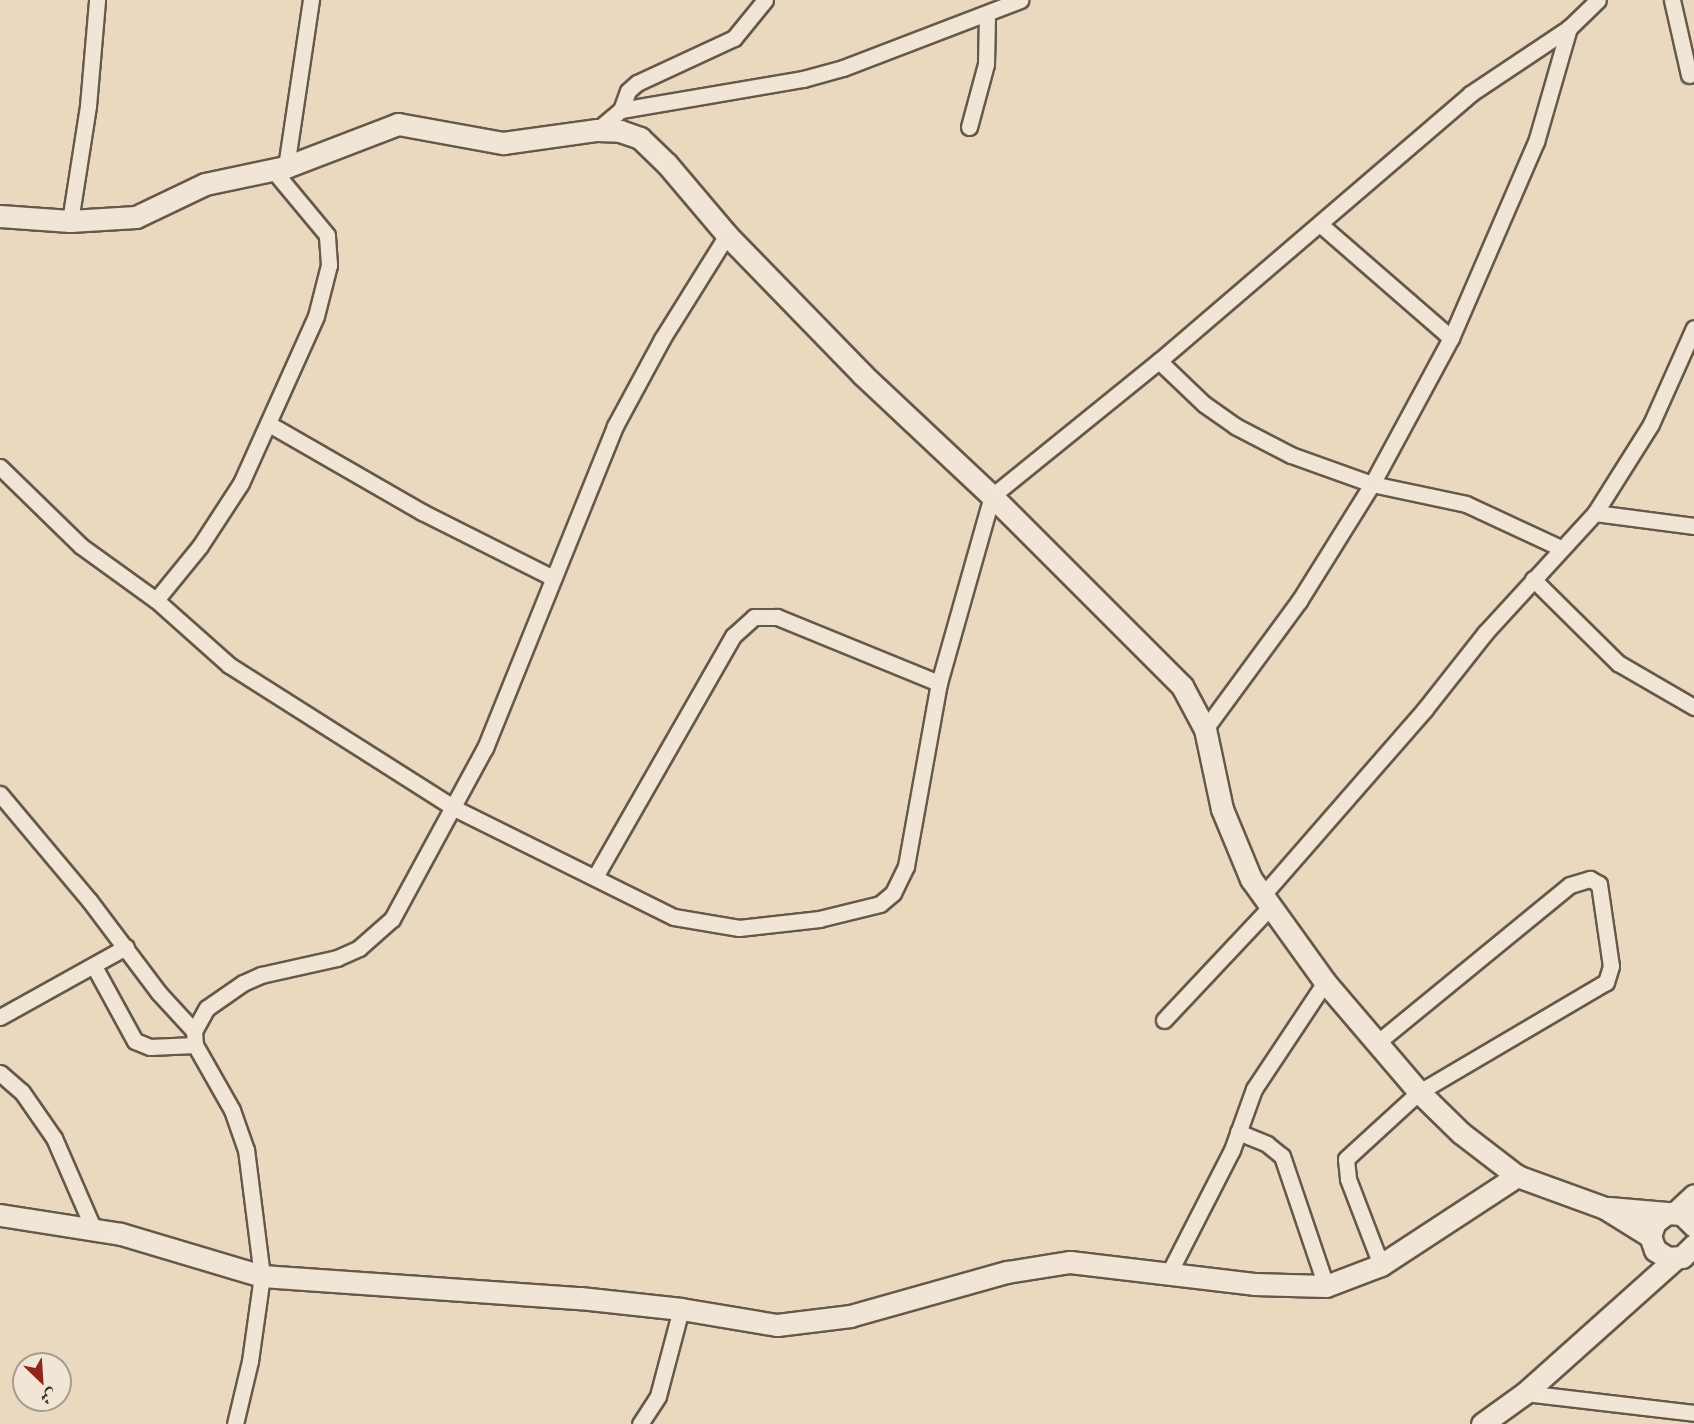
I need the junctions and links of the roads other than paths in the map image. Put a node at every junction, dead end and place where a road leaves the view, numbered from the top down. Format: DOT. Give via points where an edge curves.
graph roads {
  1 [pos="97,0"];
  2 [pos="311,0"];
  3 [pos="765,0"];
  4 [pos="1020,0"];
  5 [pos="1598,0"];
  6 [pos="1672,0"];
  7 [pos="987,15"];
  8 [pos="1569,28"];
  9 [pos="1689,75"];
  10 [pos="621,110"];
  11 [pos="969,127"];
  12 [pos="597,130"];
  13 [pos="280,168"];
  14 [pos="0,216"];
  15 [pos="70,221"];
  16 [pos="1321,225"];
  17 [pos="727,235"];
  18 [pos="1694,328"];
  19 [pos="1451,338"];
  20 [pos="1159,361"];
  21 [pos="269,424"];
  22 [pos="0,467"];
  23 [pos="1372,484"];
  24 [pos="992,496"];
  25 [pos="1595,513"];
  26 [pos="1694,526"];
  27 [pos="1561,548"];
  28 [pos="553,579"];
  29 [pos="1533,579"];
  30 [pos="156,600"];
  31 [pos="939,684"];
  32 [pos="1694,707"];
  33 [pos="1205,729"];
  34 [pos="0,795"];
  35 [pos="456,809"];
  36 [pos="595,877"];
  37 [pos="1266,901"];
  38 [pos="126,948"];
  39 [pos="95,968"];
  40 [pos="1325,982"];
  41 [pos="0,1017"];
  42 [pos="1164,1020"];
  43 [pos="195,1038"];
  44 [pos="1378,1042"];
  45 [pos="0,1073"];
  46 [pos="1419,1092"];
  47 [pos="1238,1132"];
  48 [pos="1517,1176"];
  49 [pos="1694,1195"];
  50 [pos="1605,1208"];
  51 [pos="1671,1213"];
  52 [pos="0,1215"];
  53 [pos="1694,1225"];
  54 [pos="94,1230"];
  55 [pos="1650,1240"];
  56 [pos="1688,1253"];
  57 [pos="1382,1265"];
  58 [pos="1170,1273"];
  59 [pos="262,1276"];
  60 [pos="1326,1286"];
  61 [pos="1630,1296"];
  62 [pos="681,1309"];
  63 [pos="1526,1393"];
  64 [pos="1694,1413"];
  65 [pos="235,1424"];
  66 [pos="639,1424"];
  67 [pos="1482,1424"];
  1 -- 15 [label="street" via="88,106"];
  2 -- 13 [label="street"];
  3 -- 10 [label="street" via="734,38 637,83 628,92"];
  4 -- 7 [label="street"];
  5 -- 8 [label="street"];
  6 -- 9 [label="street"];
  7 -- 10 [label="street" via="803,80"];
  7 -- 11 [label="street" via="986,64"];
  8 -- 16 [label="street" via="1470,94"];
  8 -- 19 [label="street" via="1536,142"];
  10 -- 12 [label="street"];
  12 -- 13 [label="street" via="503,143 398,123"];
  12 -- 17 [label="street" via="620,130 651,147"];
  13 -- 15 [label="street" via="205,184 136,217"];
  13 -- 21 [label="street" via="327,236 329,251 316,316"];
  14 -- 15 [label="street"];
  16 -- 19 [label="street"];
  16 -- 20 [label="street"];
  17 -- 24 [label="street" via="862,374"];
  17 -- 28 [label="street" via="662,339 615,426"];
  18 -- 25 [label="street" via="1651,424"];
  19 -- 23 [label="street"];
  20 -- 23 [label="street" via="1185,390 1235,426 1291,455"];
  20 -- 24 [label="street"];
  21 -- 28 [label="street" via="422,512"];
  21 -- 30 [label="street" via="225,511"];
  22 -- 30 [label="street" via="81,546"];
  23 -- 27 [label="street" via="1466,504"];
  23 -- 33 [label="street" via="1299,601"];
  24 -- 31 [label="street"];
  24 -- 33 [label="street" via="1182,686"];
  25 -- 26 [label="street"];
  25 -- 27 [label="street"];
  27 -- 29 [label="street"];
  28 -- 35 [label="street" via="485,748"];
  29 -- 32 [label="street" via="1618,663"];
  29 -- 37 [label="street"];
  30 -- 35 [label="street" via="229,665"];
  31 -- 36 [label="street" via="777,617 754,617 733,636"];
  31 -- 36 [label="street" via="906,866 893,893 880,904 819,920 739,928 675,917"];
  33 -- 37 [label="street" via="1230,831"];
  34 -- 38 [label="street"];
  35 -- 36 [label="street"];
  35 -- 43 [label="street" via="392,919 378,934 337,958 261,975 243,983 207,1008"];
  37 -- 40 [label="street"];
  37 -- 42 [label="street"];
  38 -- 39 [label="street"];
  38 -- 43 [label="street"];
  39 -- 41 [label="street"];
  39 -- 43 [label="street" via="135,1041 150,1047"];
  40 -- 44 [label="street"];
  40 -- 47 [label="street" via="1254,1089"];
  43 -- 59 [label="street" via="232,1110 244,1143"];
  44 -- 46 [label="street"];
  44 -- 46 [label="street" via="1570,885 1590,879 1599,884 1611,966 1606,982"];
  45 -- 54 [label="street" via="22,1092 54,1138"];
  46 -- 48 [label="street" via="1461,1133"];
  46 -- 57 [label="street" via="1346,1159 1348,1179"];
  47 -- 58 [label="street"];
  47 -- 60 [label="street" via="1267,1143 1282,1156"];
  48 -- 50 [label="street"];
  48 -- 57 [label="street"];
  49 -- 51 [label="street"];
  50 -- 51 [label="street"];
  50 -- 55 [label="street"];
  51 -- 53 [label="street"];
  51 -- 55 [label="street" via="1655,1222"];
  52 -- 54 [label="street"];
  54 -- 59 [label="street" via="167,1246"];
  55 -- 56 [label="street" via="1660,1255"];
  55 -- 61 [label="street"];
  56 -- 61 [label="street"];
  57 -- 60 [label="street"];
  58 -- 60 [label="street" via="1254,1284"];
  58 -- 62 [label="street" via="1098,1263 1040,1265 812,1323 777,1325"];
  59 -- 62 [label="street"];
  59 -- 65 [label="street" via="250,1361"];
  61 -- 63 [label="street"];
  62 -- 66 [label="street" via="658,1396"];
  63 -- 64 [label="street"];
  63 -- 67 [label="street"];
}
